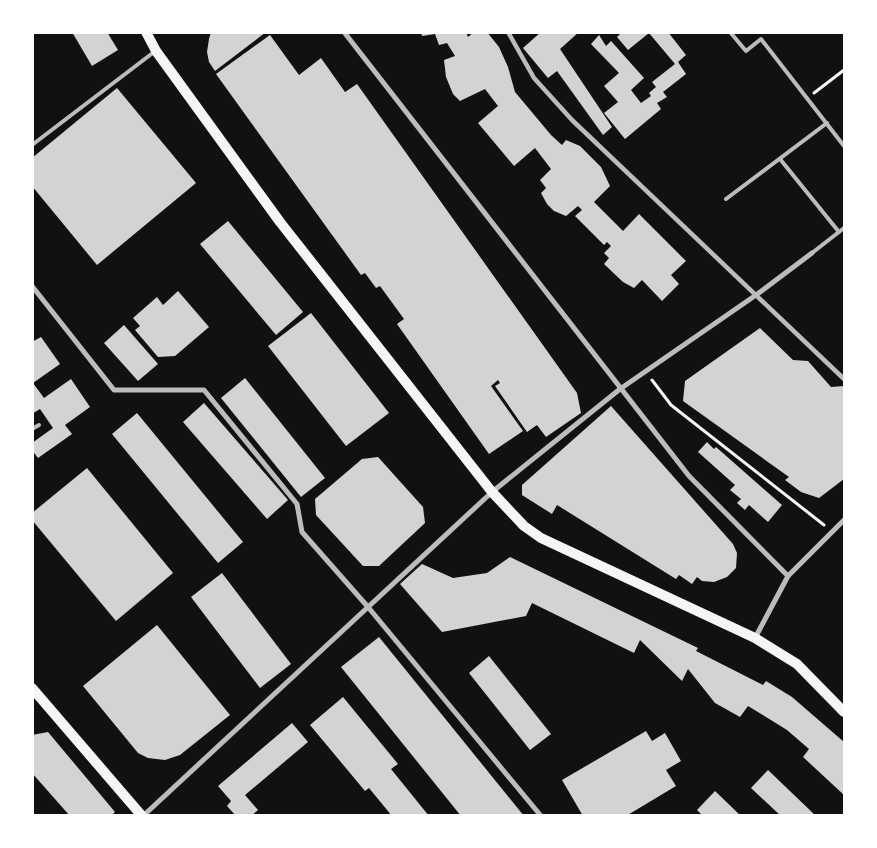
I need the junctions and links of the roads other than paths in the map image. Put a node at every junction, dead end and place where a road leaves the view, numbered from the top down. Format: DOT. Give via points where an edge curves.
graph roads {
  1 [pos="146,32"];
  2 [pos="344,32"];
  3 [pos="508,32"];
  4 [pos="730,32"];
  5 [pos="156,51"];
  6 [pos="827,123"];
  7 [pos="32,145"];
  8 [pos="844,146"];
  9 [pos="780,159"];
  10 [pos="726,199"];
  11 [pos="844,228"];
  12 [pos="839,232"];
  13 [pos="812,253"];
  14 [pos="32,286"];
  15 [pos="756,295"];
  16 [pos="844,379"];
  17 [pos="620,389"];
  18 [pos="39,425"];
  19 [pos="32,429"];
  20 [pos="492,492"];
  21 [pos="844,520"];
  22 [pos="788,576"];
  23 [pos="368,607"];
  24 [pos="755,638"];
  25 [pos="32,688"];
  26 [pos="844,712"];
  27 [pos="142,816"];
  28 [pos="541,816"];
  1 -- 5 [label="main road"];
  2 -- 17 [label="street"];
  3 -- 15 [label="street" via="534,78 572,120"];
  4 -- 6 [label="lane" via="746,51 761,40"];
  5 -- 7 [label="lane"];
  5 -- 20 [label="main road" via="280,222"];
  6 -- 8 [label="lane"];
  6 -- 9 [label="lane"];
  9 -- 10 [label="lane"];
  9 -- 12 [label="lane"];
  11 -- 12 [label="lane"];
  12 -- 13 [label="lane"];
  13 -- 15 [label="street"];
  14 -- 23 [label="street" via="114,390 204,390 297,504 302,532"];
  15 -- 16 [label="street"];
  15 -- 17 [label="street"];
  17 -- 20 [label="street"];
  17 -- 22 [label="street" via="689,476"];
  18 -- 19 [label="lane"];
  20 -- 23 [label="street"];
  20 -- 24 [label="main road" via="524,526 541,538"];
  21 -- 22 [label="street"];
  22 -- 24 [label="street"];
  23 -- 27 [label="street"];
  23 -- 28 [label="street"];
  24 -- 26 [label="main road" via="797,664"];
  25 -- 27 [label="main road"];
}
